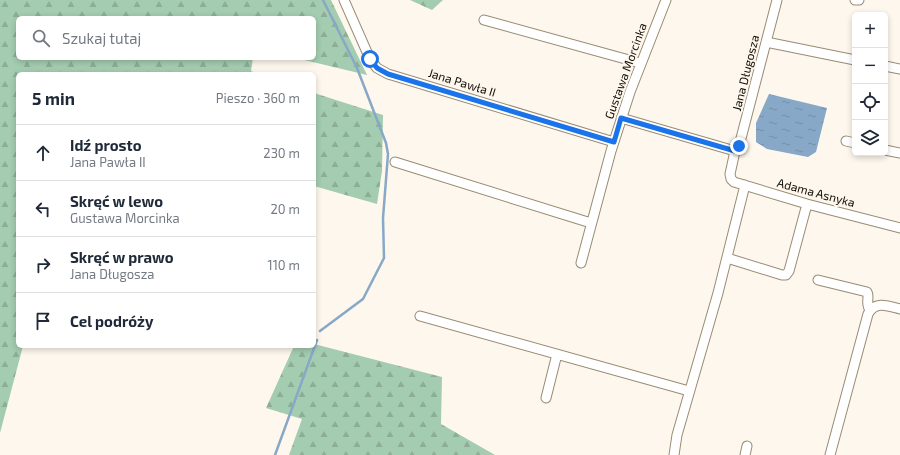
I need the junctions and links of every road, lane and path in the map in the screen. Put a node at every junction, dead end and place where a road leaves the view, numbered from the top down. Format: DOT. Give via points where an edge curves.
graph roads {
  1 [pos="344,0"];
  2 [pos="666,0"];
  3 [pos="777,0"];
  4 [pos="855,0"];
  5 [pos="859,0"];
  6 [pos="484,20"];
  7 [pos="766,42"];
  8 [pos="852,59"];
  9 [pos="640,63"];
  10 [pos="888,67"];
  11 [pos="900,69"];
  12 [pos="621,118"];
  13 [pos="612,146"];
  14 [pos="735,151"];
  15 [pos="888,151"];
  16 [pos="900,153"];
  17 [pos="395,162"];
  18 [pos="730,174"];
  19 [pos="745,185"];
  20 [pos="807,204"];
  21 [pos="591,223"];
  22 [pos="900,228"];
  23 [pos="727,258"];
  24 [pos="581,263"];
  25 [pos="818,280"];
  26 [pos="900,309"];
  27 [pos="870,310"];
  28 [pos="420,316"];
  29 [pos="557,354"];
  30 [pos="689,390"];
  31 [pos="546,398"];
  32 [pos="674,455"];
  33 [pos="830,455"];
  1 -- 13 [label="street, Jana Pawła II" via="370,59 377,68 388,74"];
  2 -- 9 [label="street, Gustawa Morcinka"];
  3 -- 7 [label="street, Jana Długosza"];
  4 -- 5 [label="street"];
  6 -- 9 [label="street"];
  7 -- 8 [label="street"];
  7 -- 14 [label="street, Jana Długosza" via="739,146"];
  9 -- 12 [label="street, Gustawa Morcinka"];
  10 -- 11 [label="street"];
  12 -- 13 [label="street, Gustawa Morcinka"];
  12 -- 14 [label="street"];
  13 -- 21 [label="street, Gustawa Morcinka"];
  14 -- 18 [label="street, Jana Długosza"];
  15 -- 16 [label="street"];
  17 -- 21 [label="street"];
  18 -- 19 [label="street, Adama Asnyka" via="734,182"];
  19 -- 20 [label="street, Adama Asnyka"];
  19 -- 23 [label="street"];
  20 -- 22 [label="street, Adama Asnyka"];
  20 -- 23 [label="street" via="786,275"];
  21 -- 24 [label="street, Gustawa Morcinka"];
  23 -- 30 [label="street"];
  25 -- 27 [label="street" via="867,292 867,306"];
  26 -- 27 [label="street" via="885,305 874,306"];
  27 -- 33 [label="street"];
  28 -- 29 [label="street"];
  29 -- 30 [label="street"];
  29 -- 31 [label="street"];
  30 -- 32 [label="street"];
}
